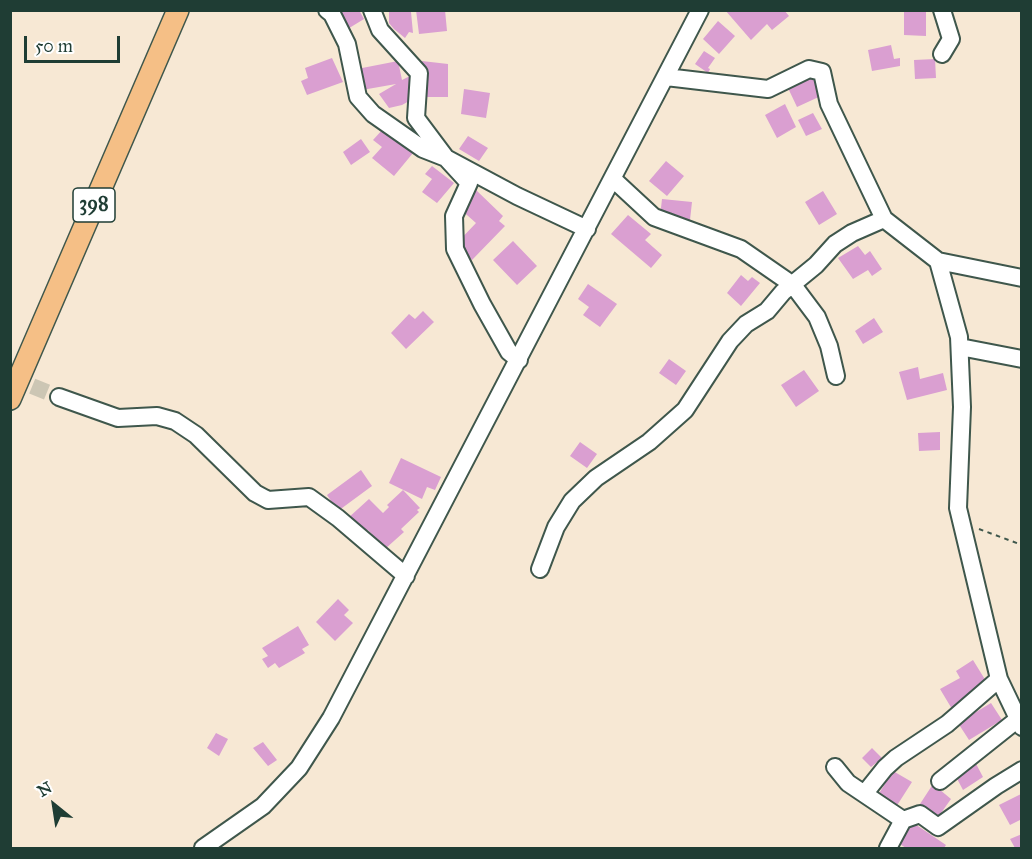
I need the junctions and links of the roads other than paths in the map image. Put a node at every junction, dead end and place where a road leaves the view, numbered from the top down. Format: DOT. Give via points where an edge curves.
graph roads {
  1 [pos="178,10"];
  2 [pos="327,10"];
  3 [pos="372,10"];
  4 [pos="700,10"];
  5 [pos="942,10"];
  6 [pos="942,54"];
  7 [pos="666,77"];
  8 [pos="446,159"];
  9 [pos="613,179"];
  10 [pos="884,219"];
  11 [pos="587,230"];
  12 [pos="939,261"];
  13 [pos="1022,278"];
  14 [pos="793,285"];
  15 [pos="960,346"];
  16 [pos="1022,359"];
  17 [pos="519,360"];
  18 [pos="836,376"];
  19 [pos="59,397"];
  20 [pos="10,399"];
  21 [pos="540,569"];
  22 [pos="406,576"];
  23 [pos="999,679"];
  24 [pos="1020,723"];
  25 [pos="835,767"];
  26 [pos="1022,770"];
  27 [pos="940,781"];
  28 [pos="865,794"];
  29 [pos="903,820"];
  30 [pos="203,849"];
  31 [pos="888,849"];
  1 -- 20 [label="main road, 398"];
  2 -- 8 [label="street" via="347,44 358,97 381,120 423,149"];
  3 -- 8 [label="street" via="380,30 419,73 416,118"];
  4 -- 7 [label="street"];
  5 -- 6 [label="street" via="951,39"];
  7 -- 9 [label="street"];
  7 -- 10 [label="street" via="768,89 809,69 822,72 829,104"];
  8 -- 11 [label="street"];
  8 -- 17 [label="street" via="469,183 454,216 455,249 509,352"];
  9 -- 11 [label="street"];
  9 -- 14 [label="street" via="654,217 741,249"];
  10 -- 12 [label="street"];
  10 -- 14 [label="street" via="834,244"];
  11 -- 17 [label="street"];
  12 -- 13 [label="street"];
  12 -- 15 [label="street"];
  14 -- 18 [label="street" via="817,317"];
  14 -- 21 [label="street" via="730,341 685,410 572,501 556,527"];
  15 -- 16 [label="street"];
  15 -- 23 [label="street" via="958,508"];
  17 -- 22 [label="street"];
  19 -- 22 [label="street" via="118,418 157,416 175,421 196,435 255,494 268,500 309,497"];
  22 -- 30 [label="street" via="331,718 299,768 263,806"];
  23 -- 24 [label="street"];
  23 -- 28 [label="street" via="947,724 896,758"];
  24 -- 27 [label="street"];
  25 -- 28 [label="street" via="848,783"];
  26 -- 29 [label="street" via="938,828 920,814"];
  28 -- 29 [label="street"];
  29 -- 31 [label="street"];
}
